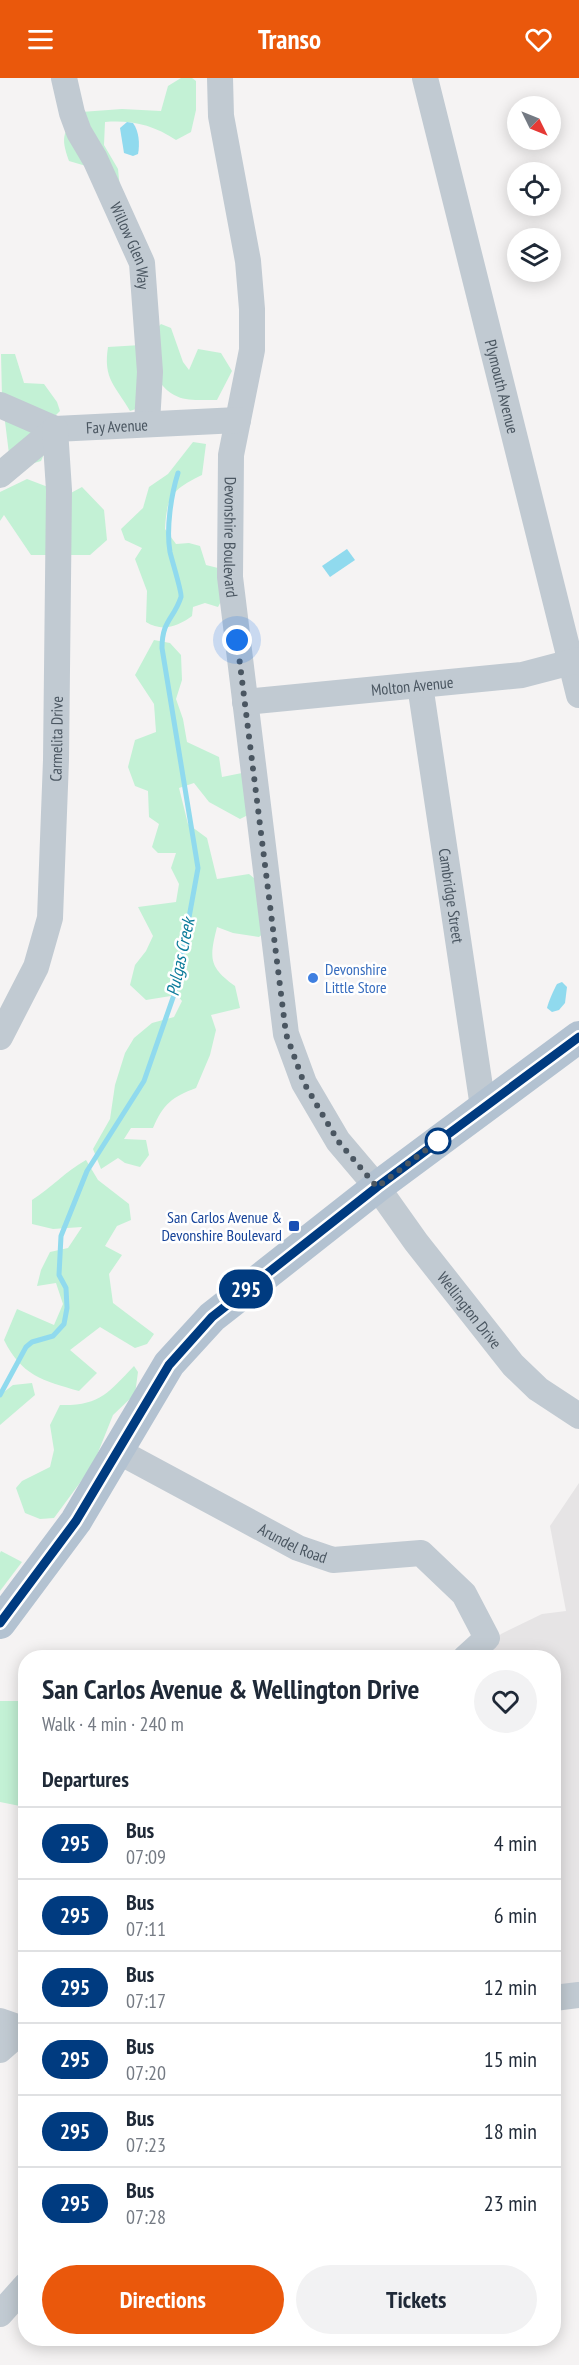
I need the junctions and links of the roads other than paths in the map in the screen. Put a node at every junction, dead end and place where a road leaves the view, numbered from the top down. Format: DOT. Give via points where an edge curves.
graph roads {
  1 [pos="64,78"];
  2 [pos="220,78"];
  3 [pos="426,78"];
  4 [pos="0,405"];
  5 [pos="238,420"];
  6 [pos="147,423"];
  7 [pos="55,429"];
  8 [pos="0,475"];
  9 [pos="575,662"];
  10 [pos="420,685"];
  11 [pos="579,695"];
  12 [pos="245,702"];
  13 [pos="0,1037"];
  14 [pos="579,1037"];
  15 [pos="483,1107"];
  16 [pos="377,1187"];
  17 [pos="579,1416"];
  18 [pos="116,1450"];
  19 [pos="0,1623"];
  20 [pos="474,1650"];
  21 [pos="579,1995"];
  22 [pos="561,1997"];
  23 [pos="0,2021"];
  24 [pos="18,2027"];
  25 [pos="18,2036"];
  26 [pos="0,2050"];
  27 [pos="18,2294"];
  28 [pos="0,2313"];
  1 -- 6 [label="street, Willow Glen Way" via="80,132 142,263 150,372"];
  2 -- 5 [label="street, Devonshire Boulevard" via="221,116 248,261 252,309 252,350"];
  3 -- 9 [label="street, Plymouth Avenue"];
  4 -- 7 [label="street, Fay Avenue"];
  5 -- 6 [label="street, Fay Avenue"];
  5 -- 12 [label="street, Devonshire Boulevard" via="231,455 230,578"];
  6 -- 7 [label="street, Fay Avenue"];
  7 -- 8 [label="street"];
  7 -- 13 [label="street, Carmelita Drive" via="59,490 50,918 36,967"];
  9 -- 10 [label="street, Molton Avenue" via="522,675"];
  9 -- 11 [label="street, Plymouth Avenue"];
  10 -- 12 [label="street, Molton Avenue"];
  10 -- 15 [label="street, Cambridge Street"];
  12 -- 16 [label="street, Devonshire Boulevard" via="286,1034 304,1083 338,1141"];
  14 -- 15 [label="main road"];
  15 -- 16 [label="main road"];
  16 -- 17 [label="street, Wellington Drive" via="513,1365 538,1389"];
  16 -- 18 [label="main road" via="212,1317 169,1365"];
  18 -- 19 [label="main road" via="76,1521"];
  18 -- 20 [label="street, Arundel Road" via="298,1548 333,1560 421,1553 464,1593 487,1638"];
  21 -- 22 [label="street"];
  23 -- 24 [label="street"];
  25 -- 26 [label="street"];
  27 -- 28 [label="street"];
}
